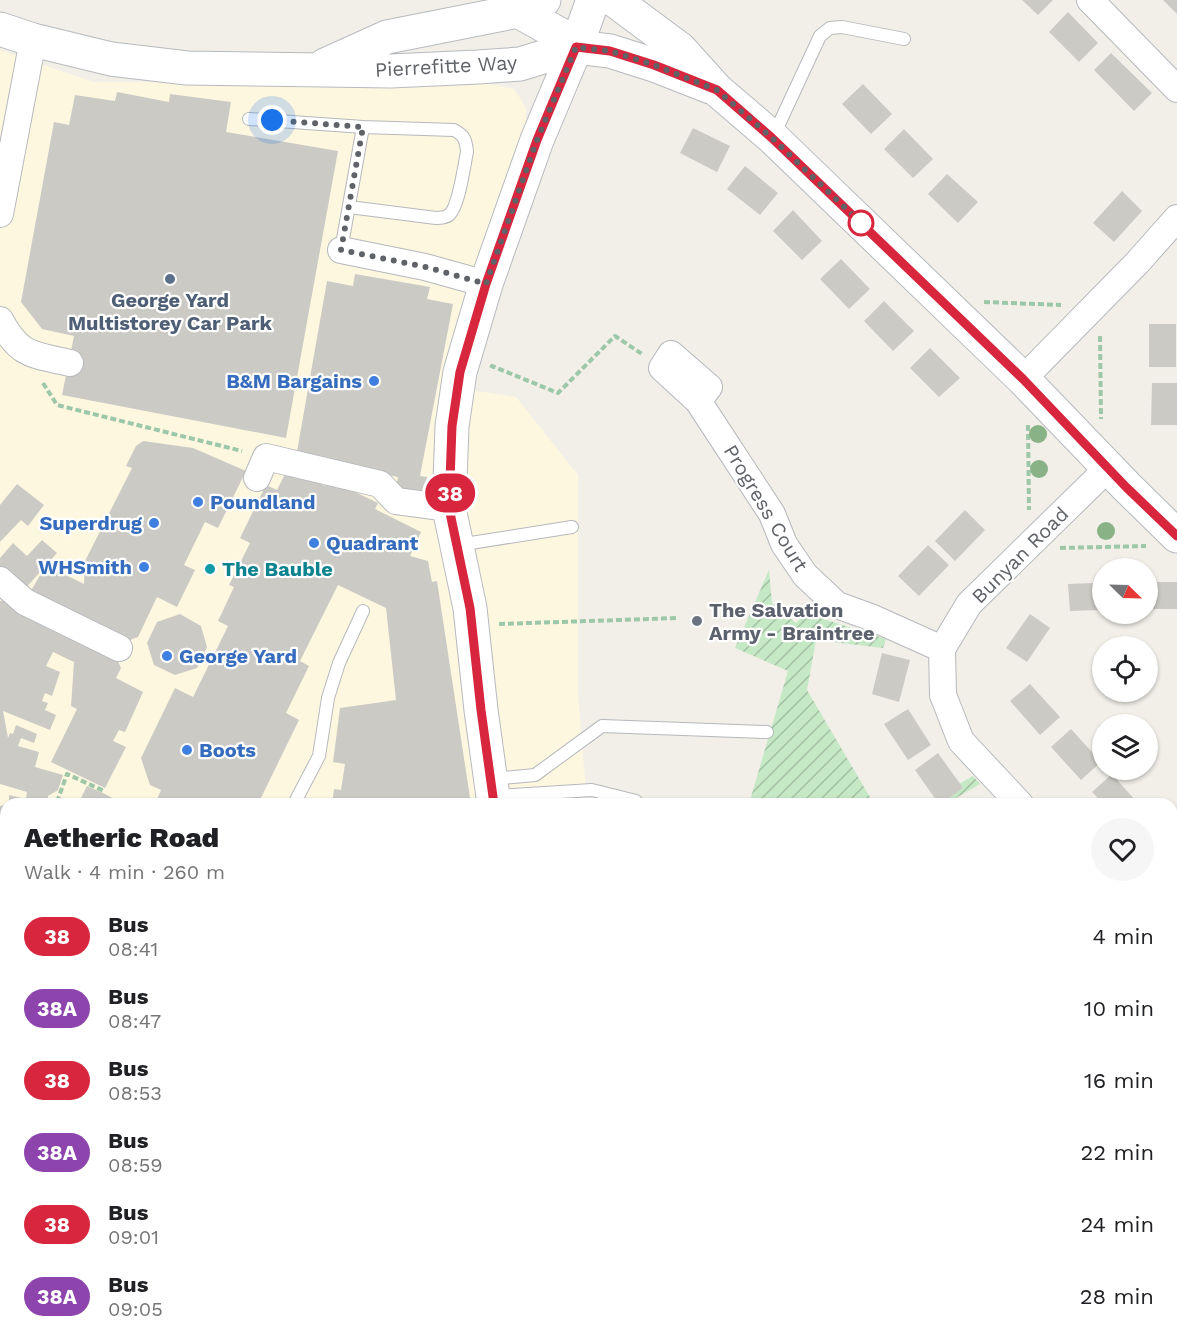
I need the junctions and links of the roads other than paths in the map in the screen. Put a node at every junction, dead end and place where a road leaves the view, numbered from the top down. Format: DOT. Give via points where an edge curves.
graph roads {
  1 [pos="593,0"];
  2 [pos="614,0"];
  3 [pos="1090,0"];
  4 [pos="531,6"];
  5 [pos="0,29"];
  6 [pos="904,39"];
  7 [pos="33,40"];
  8 [pos="576,47"];
  9 [pos="318,68"];
  10 [pos="1177,89"];
  11 [pos="717,90"];
  12 [pos="249,119"];
  13 [pos="363,127"];
  14 [pos="772,138"];
  15 [pos="1,207"];
  16 [pos="350,207"];
  17 [pos="1177,218"];
  18 [pos="341,250"];
  19 [pos="486,284"];
  20 [pos="0,320"];
  21 [pos="70,363"];
  22 [pos="662,368"];
  23 [pos="1031,388"];
  24 [pos="1099,458"];
  25 [pos="262,467"];
  26 [pos="449,508"];
  27 [pos="572,527"];
  28 [pos="1177,536"];
  29 [pos="456,545"];
  30 [pos="0,580"];
  31 [pos="363,611"];
  32 [pos="119,648"];
  33 [pos="942,649"];
  34 [pos="767,732"];
  35 [pos="493,793"];
  36 [pos="297,798"];
  37 [pos="624,798"];
  38 [pos="1014,798"];
  1 -- 8 [label="main road"];
  2 -- 11 [label="main road" via="680,49"];
  3 -- 10 [label="street"];
  4 -- 8 [label="main road, Pierrefitte Way"];
  4 -- 9 [label="main road, Pierrefitte Way" via="387,37"];
  5 -- 7 [label="main road, Pierrefitte Way"];
  6 -- 14 [label="lane" via="830,28 815,45"];
  7 -- 9 [label="main road, Pierrefitte Way" via="111,59 187,68"];
  7 -- 15 [label="street"];
  8 -- 9 [label="main road, Pierrefitte Way" via="519,64 391,71"];
  8 -- 11 [label="main road" via="610,51"];
  8 -- 19 [label="main road" via="537,140"];
  11 -- 14 [label="main road"];
  12 -- 13 [label="lane"];
  13 -- 16 [label="lane"];
  13 -- 16 [label="lane" via="454,130 463,135 467,152 455,205 445,218"];
  14 -- 23 [label="main road"];
  16 -- 18 [label="lane"];
  17 -- 23 [label="street" via="1089,313"];
  18 -- 19 [label="street"];
  19 -- 26 [label="main road" via="460,372 450,453"];
  20 -- 21 [label="street" via="25,352"];
  22 -- 33 [label="street, Progress Court" via="671,354 709,387 698,401 772,514 784,544 805,575 837,605"];
  23 -- 24 [label="main road"];
  24 -- 28 [label="main road"];
  24 -- 33 [label="street, Bunyan Road" via="1037,536 969,604"];
  25 -- 26 [label="street" via="380,484 396,501"];
  26 -- 29 [label="main road"];
  27 -- 29 [label="lane"];
  29 -- 35 [label="main road" via="471,625"];
  30 -- 32 [label="street" via="25,602"];
  31 -- 36 [label="lane" via="328,698 320,756"];
  33 -- 38 [label="street" via="943,695 961,741"];
  34 -- 35 [label="lane" via="602,726 535,775"];
  35 -- 37 [label="lane" via="592,790"];
}
